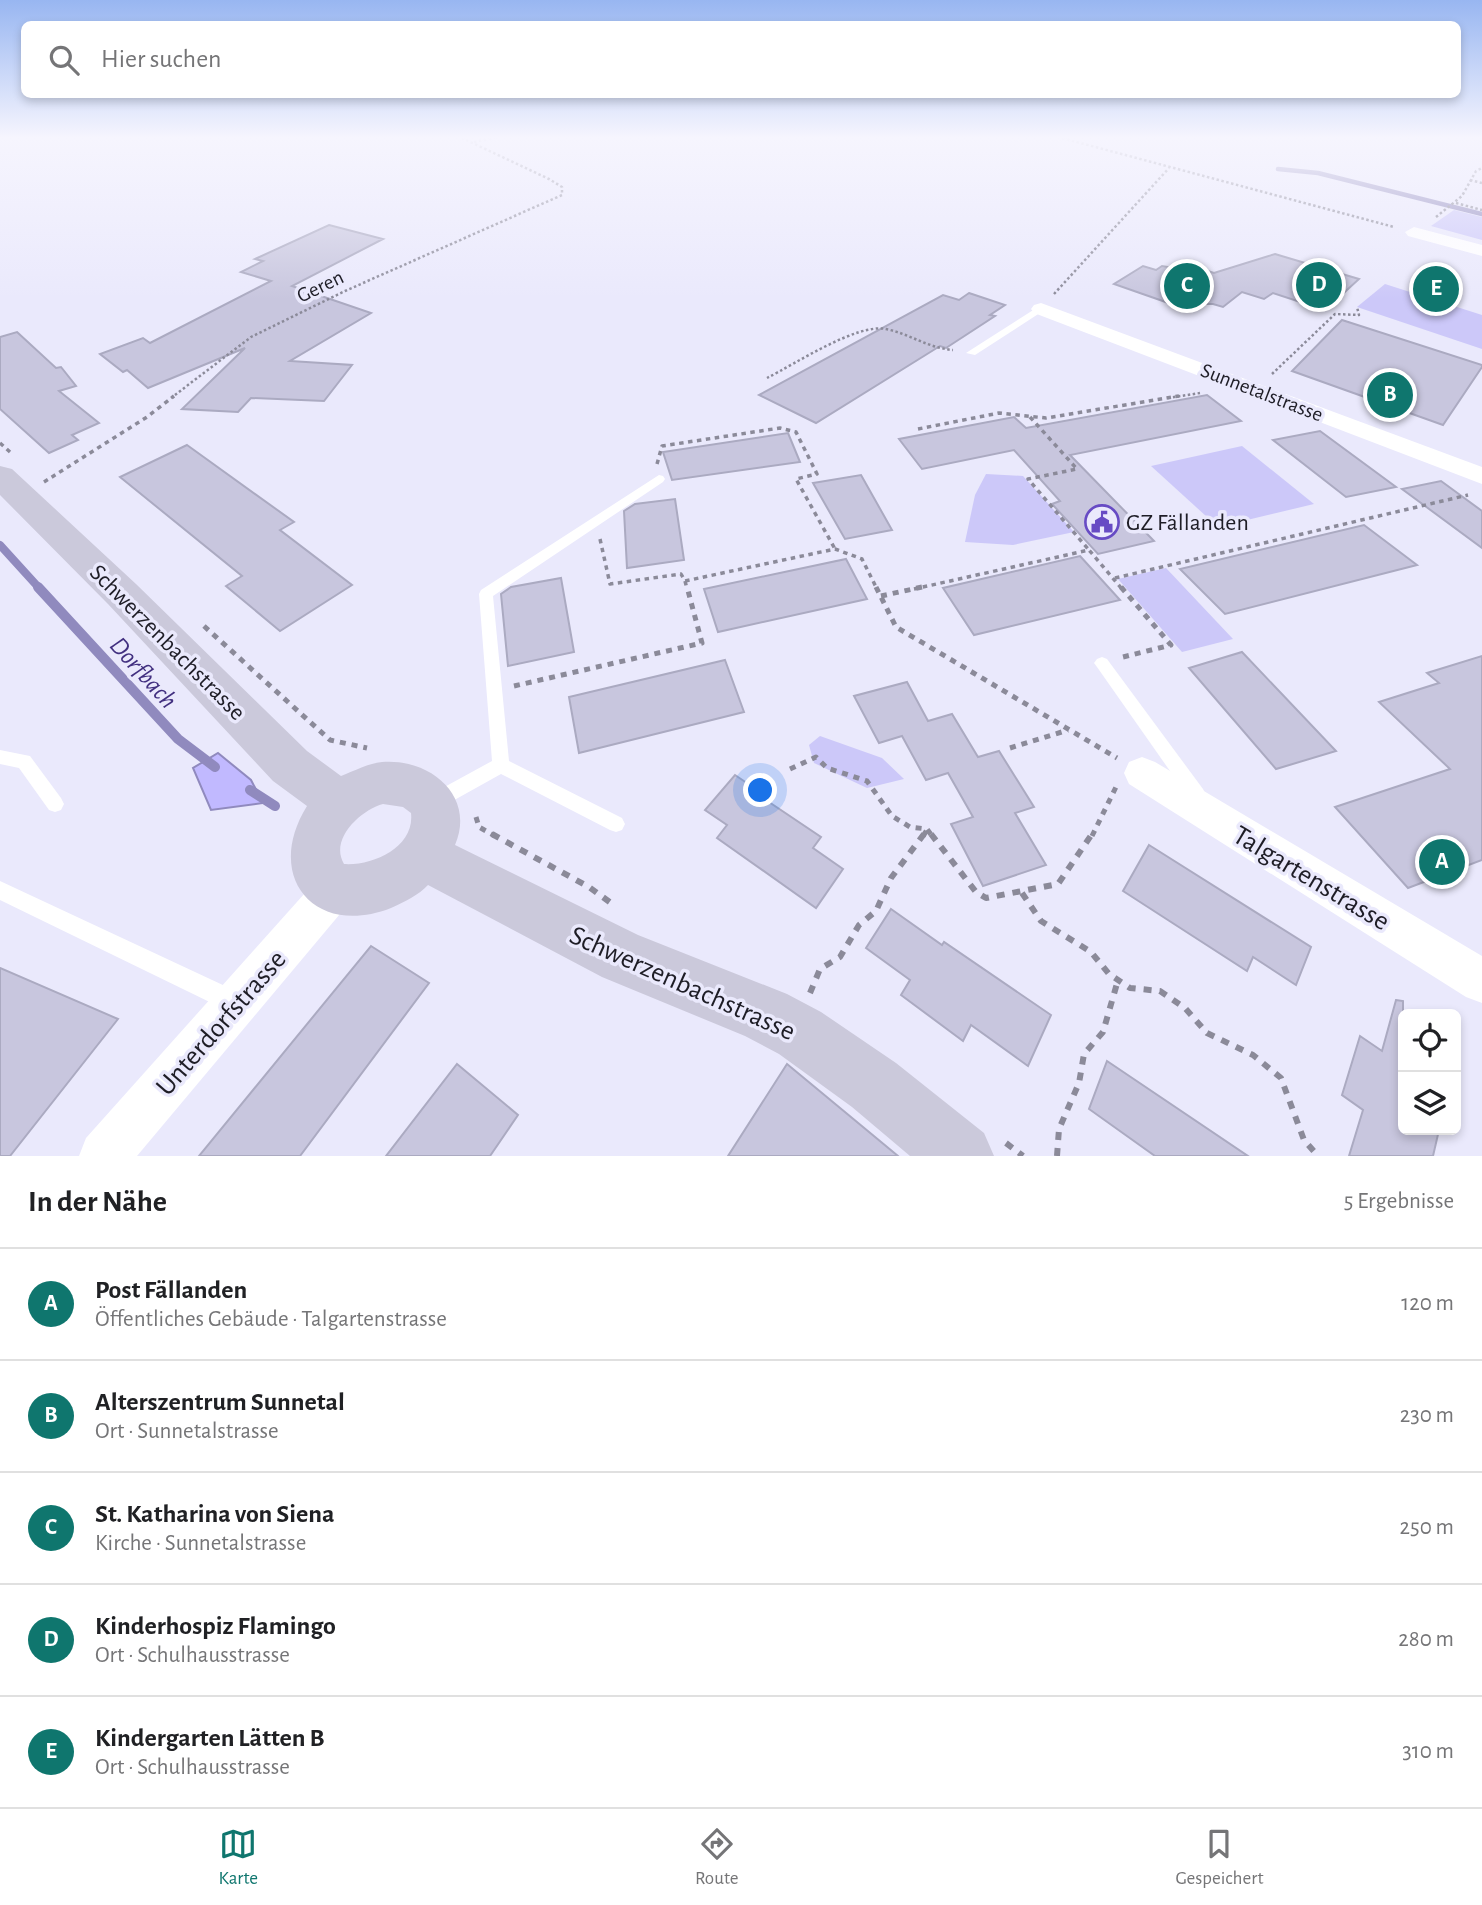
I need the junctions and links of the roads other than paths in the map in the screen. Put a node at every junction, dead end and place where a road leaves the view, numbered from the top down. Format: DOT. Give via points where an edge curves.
graph roads {
  1 [pos="1414,232"];
  2 [pos="1482,251"];
  3 [pos="1041,309"];
  4 [pos="971,353"];
  5 [pos="18,470"];
  6 [pos="659,479"];
  7 [pos="1475,485"];
  8 [pos="1102,663"];
  9 [pos="0,757"];
  10 [pos="501,765"];
  11 [pos="1135,769"];
  12 [pos="340,803"];
  13 [pos="55,804"];
  14 [pos="440,815"];
  15 [pos="1212,816"];
  16 [pos="616,824"];
  17 [pos="336,888"];
  18 [pos="0,890"];
  19 [pos="1482,981"];
  20 [pos="236,1003"];
  21 [pos="981,1148"];
  22 [pos="104,1156"];
  1 -- 2 [label="street"];
  3 -- 4 [label="lane"];
  3 -- 7 [label="street, Sunnetalstrasse" via="1258,390"];
  5 -- 12 [label="main road, Schwerzenbachstrasse" via="122,594 290,766"];
  6 -- 10 [label="lane" via="486,594"];
  8 -- 15 [label="lane"];
  9 -- 13 [label="lane" via="24,761"];
  10 -- 14 [label="lane"];
  10 -- 16 [label="lane"];
  11 -- 15 [label="street, Talgartenstrasse"];
  12 -- 14 [label="main road, Schwerzenbachstrasse" via="361,789 404,783 422,790"];
  12 -- 17 [label="main road, Schwerzenbachstrasse" via="324,820 314,850 321,877"];
  14 -- 17 [label="main road" via="410,871 382,887 353,892"];
  14 -- 21 [label="main road, Schwerzenbachstrasse" via="622,957 800,1033 874,1085"];
  15 -- 19 [label="street, Talgartenstrasse"];
  17 -- 20 [label="street, Unterdorfstrasse"];
  18 -- 20 [label="lane"];
  20 -- 22 [label="street, Unterdorfstrasse"];
}
